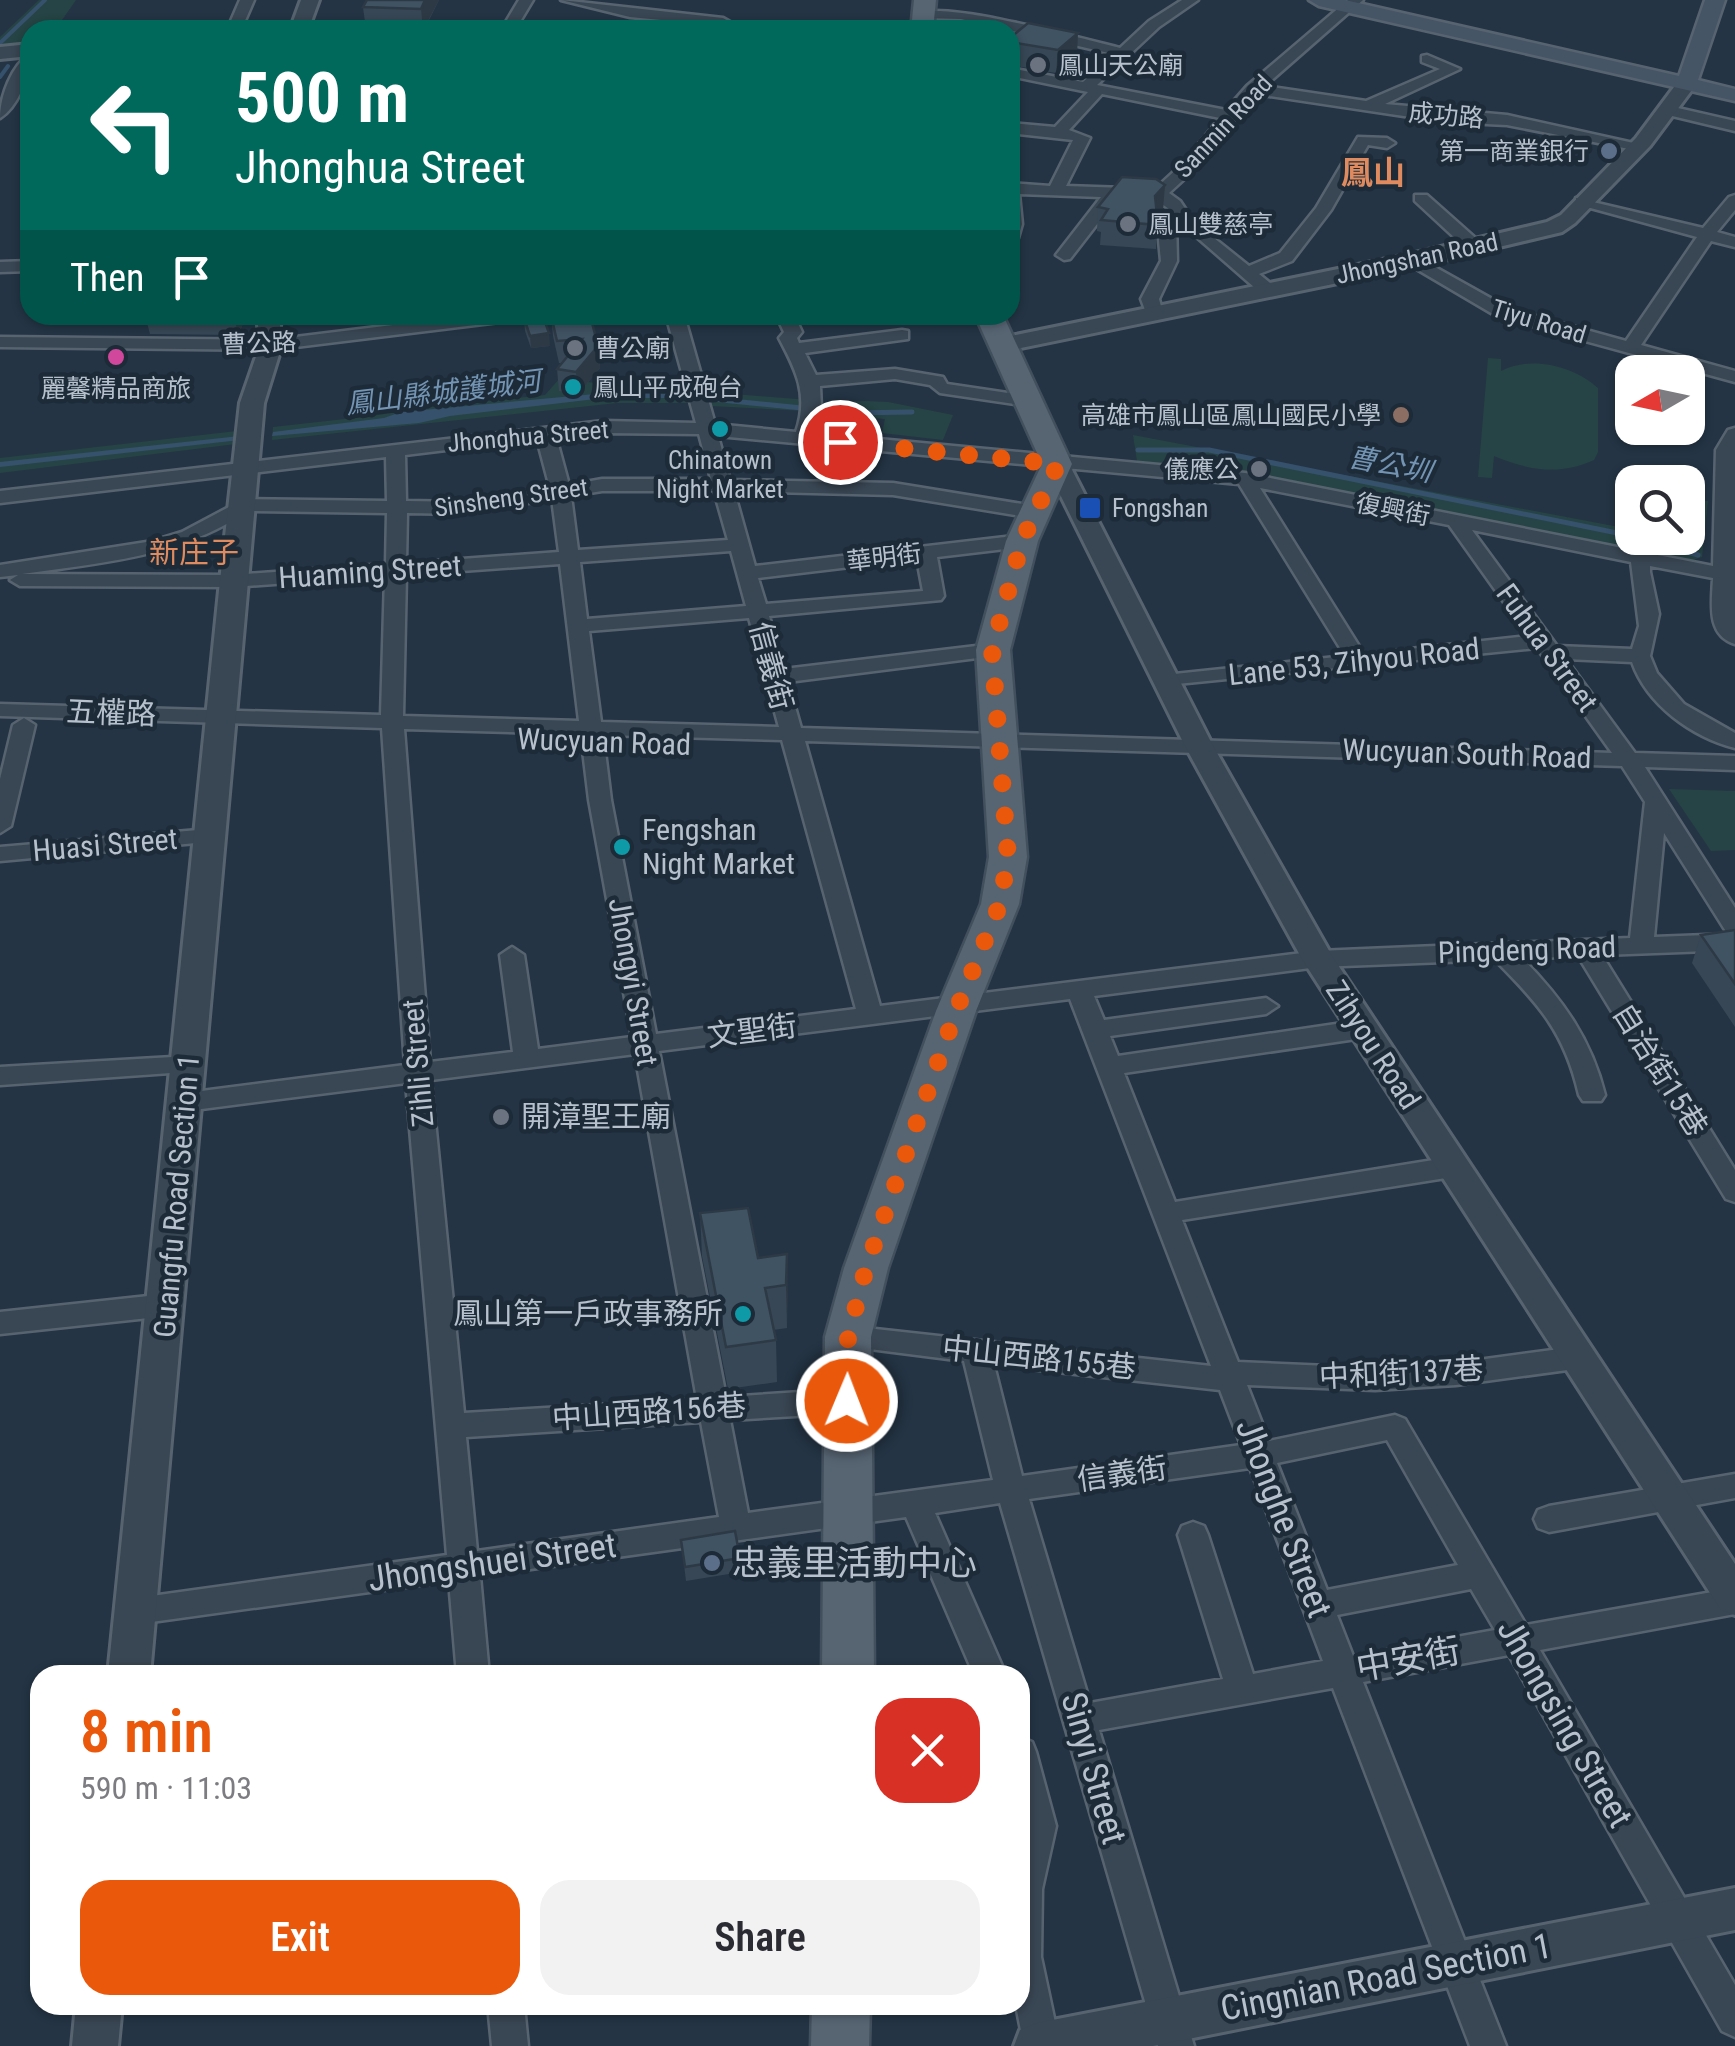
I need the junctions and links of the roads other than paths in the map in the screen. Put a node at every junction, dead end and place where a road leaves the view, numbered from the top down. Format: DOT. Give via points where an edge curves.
graph roads {
  1 [pos="568,0"];
  2 [pos="1191,0"];
  3 [pos="1320,0"];
  4 [pos="1715,0"];
  5 [pos="1352,3"];
  6 [pos="923,15"];
  7 [pos="679,20"];
  8 [pos="983,20"];
  9 [pos="1020,29"];
  10 [pos="1122,52"];
  11 [pos="1427,59"];
  12 [pos="1020,74"];
  13 [pos="20,76"];
  14 [pos="1687,83"];
  15 [pos="1092,89"];
  16 [pos="1252,89"];
  17 [pos="1735,96"];
  18 [pos="1368,106"];
  19 [pos="1669,111"];
  20 [pos="0,112"];
  21 [pos="1230,115"];
  22 [pos="1735,126"];
  23 [pos="1020,129"];
  24 [pos="1058,132"];
  25 [pos="1388,143"];
  26 [pos="1639,146"];
  27 [pos="1020,189"];
  28 [pos="1060,190"];
  29 [pos="1116,190"];
  30 [pos="1158,194"];
  31 [pos="1420,198"];
  32 [pos="1735,200"];
  33 [pos="1582,202"];
  34 [pos="1177,210"];
  35 [pos="1707,234"];
  36 [pos="1735,242"];
  37 [pos="1475,247"];
  38 [pos="1064,255"];
  39 [pos="1410,261"];
  40 [pos="1248,274"];
  41 [pos="1268,290"];
  42 [pos="1154,314"];
  43 [pos="269,325"];
  44 [pos="421,325"];
  45 [pos="678,325"];
  46 [pos="790,325"];
  47 [pos="993,325"];
  48 [pos="902,336"];
  49 [pos="0,342"];
  50 [pos="270,345"];
  51 [pos="1001,345"];
  52 [pos="793,348"];
  53 [pos="1630,348"];
  54 [pos="1735,377"];
  55 [pos="810,381"];
  56 [pos="1028,401"];
  57 [pos="706,429"];
  58 [pos="544,433"];
  59 [pos="1735,434"];
  60 [pos="804,439"];
  61 [pos="394,450"];
  62 [pos="1058,464"];
  63 [pos="246,468"];
  64 [pos="1245,480"];
  65 [pos="724,486"];
  66 [pos="560,492"];
  67 [pos="0,497"];
  68 [pos="244,505"];
  69 [pos="397,510"];
  70 [pos="1456,522"];
  71 [pos="1028,526"];
  72 [pos="738,545"];
  73 [pos="926,552"];
  74 [pos="568,556"];
  75 [pos="1641,558"];
  76 [pos="394,570"];
  77 [pos="746,573"];
  78 [pos="0,574"];
  79 [pos="1726,575"];
  80 [pos="234,581"];
  81 [pos="756,610"];
  82 [pos="578,626"];
  83 [pos="1735,638"];
  84 [pos="1547,647"];
  85 [pos="992,650"];
  86 [pos="1640,656"];
  87 [pos="1359,662"];
  88 [pos="773,676"];
  89 [pos="1165,682"];
  90 [pos="0,710"];
  91 [pos="0,724"];
  92 [pos="222,724"];
  93 [pos="24,725"];
  94 [pos="392,728"];
  95 [pos="589,734"];
  96 [pos="791,740"];
  97 [pos="1735,741"];
  98 [pos="1001,746"];
  99 [pos="1203,753"];
  100 [pos="1735,764"];
  101 [pos="1632,767"];
  102 [pos="1735,777"];
  103 [pos="1656,803"];
  104 [pos="0,826"];
  105 [pos="210,836"];
  106 [pos="0,854"];
  107 [pos="1735,927"];
  108 [pos="1735,942"];
  109 [pos="1641,946"];
  110 [pos="1585,948"];
  111 [pos="1501,952"];
  112 [pos="512,954"];
  113 [pos="1318,959"];
  114 [pos="1079,990"];
  115 [pos="962,1004"];
  116 [pos="1266,1006"];
  117 [pos="870,1016"];
  118 [pos="1363,1028"];
  119 [pos="1095,1030"];
  120 [pos="643,1044"];
  121 [pos="527,1059"];
  122 [pos="190,1065"];
  123 [pos="1108,1066"];
  124 [pos="418,1073"];
  125 [pos="0,1076"];
  126 [pos="1592,1094"];
  127 [pos="186,1102"];
  128 [pos="1452,1167"];
  129 [pos="1735,1192"];
  130 [pos="1166,1213"];
  131 [pos="167,1304"];
  132 [pos="0,1324"];
  133 [pos="848,1337"];
  134 [pos="976,1352"];
  135 [pos="1575,1358"];
  136 [pos="1229,1376"];
  137 [pos="847,1401"];
  138 [pos="712,1407"];
  139 [pos="451,1426"];
  140 [pos="1395,1426"];
  141 [pos="1259,1455"];
  142 [pos="1735,1486"];
  143 [pos="1011,1490"];
  144 [pos="1669,1498"];
  145 [pos="916,1504"];
  146 [pos="848,1514"];
  147 [pos="1550,1520"];
  148 [pos="736,1529"];
  149 [pos="1193,1535"];
  150 [pos="465,1566"];
  151 [pos="1479,1574"];
  152 [pos="1735,1599"];
  153 [pos="1317,1605"];
  154 [pos="136,1611"];
  155 [pos="1517,1640"];
  156 [pos="130,1665"];
  157 [pos="471,1665"];
  158 [pos="848,1665"];
  159 [pos="986,1665"];
  160 [pos="1342,1671"];
  161 [pos="1242,1689"];
  162 [pos="1080,1719"];
  163 [pos="1030,1791"];
  164 [pos="1030,1864"];
  165 [pos="1735,1909"];
  166 [pos="1678,1920"];
  167 [pos="1455,1962"];
  168 [pos="1030,1993"];
  169 [pos="97,2015"];
  170 [pos="507,2015"];
  171 [pos="841,2015"];
  172 [pos="1735,2018"];
  173 [pos="1172,2033"];
  174 [pos="1093,2040"];
  175 [pos="95,2046"];
  176 [pos="510,2046"];
  177 [pos="840,2046"];
  178 [pos="1040,2046"];
  179 [pos="1488,2046"];
  1 -- 7 [label="street"];
  2 -- 10 [label="street"];
  3 -- 5 [label="main road"];
  4 -- 14 [label="main road, Jhongshan Road"];
  5 -- 14 [label="main road"];
  5 -- 16 [label="street, Sanmin Road"];
  6 -- 8 [label="street"];
  9 -- 10 [label="street"];
  10 -- 15 [label="street"];
  11 -- 18 [label="street" via="1453,69"];
  12 -- 15 [label="street"];
  13 -- 20 [label="street"];
  14 -- 17 [label="main road"];
  14 -- 19 [label="street, Jhongshan Road"];
  15 -- 21 [label="street"];
  15 -- 24 [label="street"];
  16 -- 18 [label="street, 成功路"];
  16 -- 21 [label="street, Sanmin Road"];
  18 -- 26 [label="street, 成功路" via="1507,120"];
  19 -- 22 [label="street"];
  19 -- 26 [label="street, Jhongshan Road"];
  21 -- 30 [label="street, Sanmin Road"];
  23 -- 24 [label="street"];
  24 -- 28 [label="street" via="1082,138"];
  25 -- 40 [label="street" via="1364,140 1286,258"];
  26 -- 33 [label="street, Jhongshan Road"];
  27 -- 28 [label="street, Sanmin Road"];
  28 -- 29 [label="street, Sanmin Road"];
  29 -- 30 [label="street, Sanmin Road"];
  29 -- 38 [label="street"];
  30 -- 34 [label="street"];
  31 -- 37 [label="street"];
  32 -- 35 [label="street"];
  33 -- 35 [label="street"];
  33 -- 37 [label="street, Jhongshan Road" via="1554,226"];
  34 -- 40 [label="street"];
  34 -- 42 [label="street" via="1164,220 1169,260 1150,299"];
  35 -- 36 [label="street"];
  35 -- 53 [label="street"];
  37 -- 39 [label="street, Jhongshan Road"];
  39 -- 41 [label="street, Jhongshan Road"];
  39 -- 53 [label="street, Tiyu Road" via="1486,306"];
  40 -- 41 [label="street"];
  41 -- 42 [label="street, Jhongshan Road"];
  42 -- 51 [label="street, Jhongshan Road"];
  43 -- 50 [label="street"];
  44 -- 50 [label="street, 曹公路"];
  45 -- 57 [label="street, 信義街"];
  46 -- 52 [label="street"];
  47 -- 51 [label="main road"];
  48 -- 52 [label="street"];
  49 -- 50 [label="street, 曹公路"];
  50 -- 63 [label="street, Guangfu Road Section 1" via="252,403"];
  51 -- 56 [label="main road"];
  52 -- 55 [label="street"];
  53 -- 54 [label="street, Tiyu Road"];
  55 -- 56 [label="street" via="895,374"];
  55 -- 60 [label="street" via="814,408"];
  56 -- 62 [label="main road"];
  57 -- 58 [label="street, Jhonghua Street"];
  57 -- 60 [label="street, Jhonghua Street"];
  57 -- 65 [label="street, 信義街"];
  58 -- 61 [label="street, Jhonghua Street"];
  58 -- 66 [label="street, Jhongyi Street"];
  59 -- 79 [label="street" via="1725,450"];
  60 -- 62 [label="street, Jhonghua Street"];
  61 -- 63 [label="street, Jhonghua Street"];
  61 -- 69 [label="street, Zihli Street"];
  62 -- 64 [label="street, 復興街"];
  62 -- 71 [label="main road"];
  62 -- 89 [label="street, Zihyou Road"];
  63 -- 67 [label="street, Jhonghua Street"];
  63 -- 68 [label="street, Guangfu Road Section 1"];
  64 -- 70 [label="street, 復興街"];
  64 -- 87 [label="street"];
  65 -- 66 [label="street, Sinsheng Street" via="602,485"];
  65 -- 71 [label="street, Sinsheng Street" via="892,488"];
  65 -- 72 [label="street, 信義街"];
  66 -- 69 [label="street, Sinsheng Street" via="464,508"];
  66 -- 74 [label="street, Jhongyi Street"];
  68 -- 69 [label="street, Sinsheng Street"];
  68 -- 78 [label="street" via="218,526 166,545"];
  68 -- 80 [label="street, Guangfu Road Section 1"];
  69 -- 76 [label="street, Zihli Street"];
  70 -- 75 [label="street, 復興街"];
  70 -- 84 [label="street, Fuhua Street"];
  71 -- 73 [label="street, 華明街"];
  71 -- 85 [label="main road"];
  72 -- 74 [label="street, Huaming Street"];
  72 -- 77 [label="street, 信義街"];
  73 -- 77 [label="street, 華明街"];
  73 -- 81 [label="street" via="934,596"];
  74 -- 76 [label="street, Huaming Street"];
  74 -- 82 [label="street, Jhongyi Street"];
  75 -- 79 [label="street, 復興街"];
  75 -- 86 [label="street" via="1638,573 1652,621"];
  76 -- 80 [label="street, Huaming Street"];
  76 -- 94 [label="street, Zihli Street"];
  77 -- 81 [label="street, 信義街"];
  78 -- 80 [label="street, Huaming Street"];
  79 -- 83 [label="street" via="1722,622"];
  80 -- 92 [label="street, Guangfu Road Section 1"];
  81 -- 82 [label="street"];
  81 -- 88 [label="street, 信義街"];
  82 -- 95 [label="street, Jhongyi Street"];
  84 -- 86 [label="street, Lane 53, Zihyou Road"];
  84 -- 87 [label="street, Lane 53, Zihyou Road"];
  84 -- 101 [label="street, Fuhua Street"];
  85 -- 88 [label="street"];
  85 -- 98 [label="main road"];
  86 -- 97 [label="street" via="1647,680 1665,699"];
  87 -- 89 [label="street, Lane 53, Zihyou Road"];
  88 -- 96 [label="street, 信義街"];
  89 -- 99 [label="street, Zihyou Road"];
  90 -- 92 [label="street, 五權路"];
  91 -- 93 [label="street, Wucyuan Road"];
  92 -- 93 [label="street, Wucyuan Road"];
  92 -- 94 [label="street, Wucyuan Road"];
  92 -- 105 [label="street, Guangfu Road Section 1"];
  93 -- 104 [label="street"];
  94 -- 95 [label="street, Wucyuan Road"];
  94 -- 124 [label="street, Zihli Street"];
  95 -- 96 [label="street, Wucyuan Road"];
  95 -- 120 [label="street, Jhongyi Street"];
  96 -- 98 [label="street, Wucyuan Road"];
  96 -- 117 [label="street, 信義街"];
  98 -- 99 [label="street, Wucyuan Road"];
  98 -- 115 [label="main road" via="1008,857 1000,904"];
  99 -- 101 [label="street, Wucyuan South Road"];
  99 -- 113 [label="street, Zihyou Road"];
  100 -- 101 [label="street, Wucyuan South Road"];
  101 -- 102 [label="street, Wucyuan South Road"];
  101 -- 103 [label="street, Fuhua Street"];
  103 -- 107 [label="street, Fuhua Street"];
  103 -- 109 [label="street"];
  105 -- 106 [label="street, Huasi Street"];
  105 -- 122 [label="street, Guangfu Road Section 1"];
  108 -- 109 [label="street, Pingdeng Road"];
  109 -- 110 [label="street, Pingdeng Road"];
  110 -- 111 [label="street, Pingdeng Road"];
  110 -- 129 [label="street, 自治街15巷"];
  111 -- 113 [label="street, Pingdeng Road"];
  111 -- 126 [label="street" via="1563,1017"];
  112 -- 121 [label="street"];
  113 -- 114 [label="street, 文聖街"];
  113 -- 118 [label="street, Zihyou Road"];
  114 -- 115 [label="street, 文聖街"];
  114 -- 119 [label="street, Jhonghe Street"];
  115 -- 117 [label="street, 文聖街"];
  115 -- 133 [label="main road" via="866,1268"];
  116 -- 119 [label="street"];
  117 -- 120 [label="street, 文聖街"];
  118 -- 123 [label="street"];
  118 -- 128 [label="street, Zihyou Road"];
  119 -- 123 [label="street, Jhonghe Street"];
  120 -- 121 [label="street, 文聖街"];
  120 -- 138 [label="street, Jhongyi Street"];
  121 -- 124 [label="street, 文聖街"];
  122 -- 125 [label="street"];
  122 -- 127 [label="street, Guangfu Road Section 1"];
  123 -- 130 [label="street, Jhonghe Street"];
  124 -- 127 [label="street, 文聖街"];
  124 -- 139 [label="street, Zihli Street"];
  127 -- 131 [label="street, Guangfu Road Section 1"];
  128 -- 130 [label="street"];
  128 -- 135 [label="street, Zihyou Road"];
  130 -- 136 [label="street, Jhonghe Street"];
  131 -- 132 [label="street"];
  131 -- 154 [label="street, Guangfu Road Section 1"];
  133 -- 134 [label="street, 中山西路155巷"];
  133 -- 137 [label="main road"];
  134 -- 136 [label="street, 中山西路155巷"];
  134 -- 143 [label="street, Sinyi Street"];
  135 -- 136 [label="street, 中和街137巷" via="1374,1379"];
  135 -- 144 [label="street, Zihyou Road"];
  136 -- 141 [label="street, Jhonghe Street"];
  137 -- 138 [label="street, 中山西路156巷"];
  137 -- 146 [label="main road"];
  138 -- 139 [label="street, 中山西路156巷"];
  138 -- 148 [label="street, Jhongyi Street"];
  139 -- 150 [label="street, Zihli Street"];
  140 -- 141 [label="street, 信義街"];
  140 -- 151 [label="street, Jhongsing Street"];
  141 -- 143 [label="street, 信義街"];
  141 -- 153 [label="street, Jhonghe Street"];
  142 -- 144 [label="street"];
  143 -- 145 [label="street, 信義街"];
  143 -- 162 [label="street, Sinyi Street"];
  144 -- 147 [label="street"];
  144 -- 152 [label="street, Zihyou Road"];
  145 -- 146 [label="street, 信義街"];
  145 -- 159 [label="street"];
  146 -- 148 [label="street, Jhongshuei Street"];
  146 -- 158 [label="main road"];
  148 -- 150 [label="street, Jhongshuei Street"];
  149 -- 161 [label="street"];
  150 -- 154 [label="street, Jhongshuei Street"];
  150 -- 157 [label="street, Zihli Street"];
  151 -- 153 [label="street"];
  151 -- 155 [label="street, Jhongsing Street"];
  152 -- 155 [label="street, 中安街"];
  153 -- 160 [label="street, Jhonghe Street"];
  154 -- 156 [label="street, Guangfu Road Section 1"];
  155 -- 160 [label="street, 中安街"];
  155 -- 166 [label="street, Jhongsing Street"];
  160 -- 161 [label="street, 中安街"];
  160 -- 167 [label="street, Jhonghe Street"];
  161 -- 162 [label="street, 中安街"];
  162 -- 173 [label="street, Sinyi Street"];
  163 -- 164 [label="street" via="1039,1826"];
  165 -- 166 [label="street, Cingnian Road Section 1"];
  166 -- 167 [label="street, Cingnian Road Section 1"];
  166 -- 172 [label="street, Jhongsing Street"];
  167 -- 173 [label="street, Cingnian Road Section 1"];
  167 -- 179 [label="street, Jhonghe Street"];
  168 -- 178 [label="street"];
  169 -- 175 [label="street"];
  170 -- 176 [label="street"];
  171 -- 177 [label="main road"];
  173 -- 174 [label="street, Cingnian Road Section 1"];
  174 -- 178 [label="street, Cingnian Road Section 1"];
}
